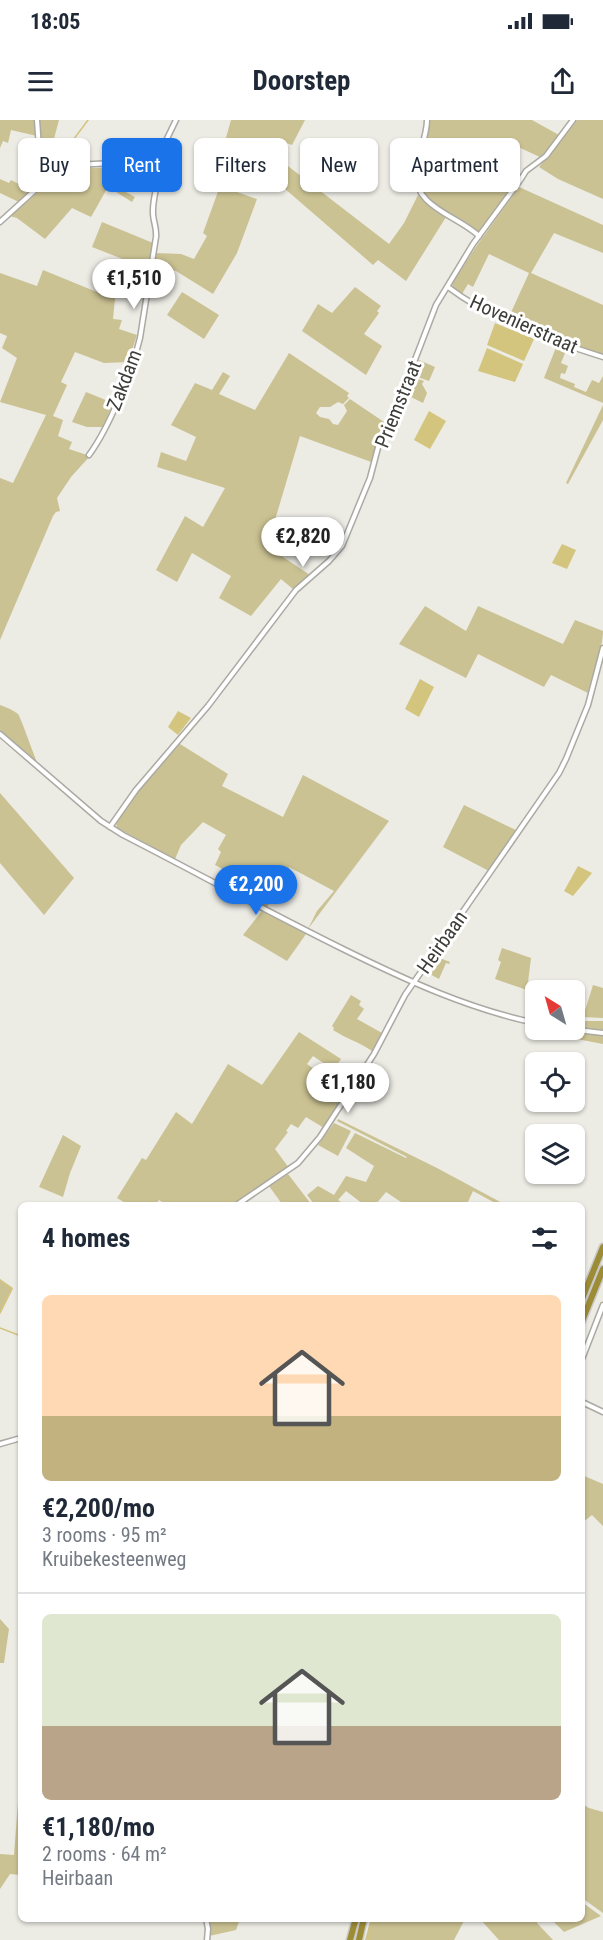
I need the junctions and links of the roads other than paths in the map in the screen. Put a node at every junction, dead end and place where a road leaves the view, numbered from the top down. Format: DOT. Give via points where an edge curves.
graph roads {
  1 [pos="37,120"];
  2 [pos="176,120"];
  3 [pos="427,120"];
  4 [pos="573,120"];
  5 [pos="38,138"];
  6 [pos="167,138"];
  7 [pos="34,192"];
  8 [pos="156,192"];
  9 [pos="0,222"];
  10 [pos="479,236"];
  11 [pos="448,287"];
  12 [pos="603,357"];
  13 [pos="89,455"];
  14 [pos="603,648"];
  15 [pos="0,734"];
  16 [pos="110,827"];
  17 [pos="414,983"];
  18 [pos="525,1020"];
  19 [pos="585,1031"];
  20 [pos="603,1033"];
  21 [pos="241,1202"];
  22 [pos="603,1247"];
  23 [pos="603,1269"];
  24 [pos="585,1292"];
  25 [pos="603,1305"];
  26 [pos="585,1314"];
  27 [pos="585,1351"];
  28 [pos="585,1403"];
  29 [pos="603,1412"];
  30 [pos="18,1439"];
  31 [pos="0,1444"];
  32 [pos="207,1922"];
  33 [pos="355,1922"];
  34 [pos="363,1922"];
  35 [pos="207,1940"];
  36 [pos="350,1940"];
  37 [pos="359,1940"];
  1 -- 5 [label="street"];
  2 -- 6 [label="street"];
  3 -- 10 [label="street" via="417,166 417,188"];
  4 -- 10 [label="street, Priemstraat" via="546,156 526,171"];
  7 -- 9 [label="street"];
  8 -- 13 [label="street, Zakdam" via="153,211 157,230 137,352 116,405"];
  10 -- 11 [label="street, Priemstraat"];
  11 -- 12 [label="street, Hovenierstraat" via="521,327"];
  11 -- 16 [label="street, Priemstraat" via="436,305 380,440 370,478 342,546 296,590"];
  14 -- 17 [label="street, Heirbaan" via="588,705 567,759"];
  15 -- 16 [label="street"];
  16 -- 17 [label="street"];
  17 -- 18 [label="street"];
  17 -- 21 [label="street, Heirbaan" via="374,1054 310,1150 298,1163"];
  19 -- 20 [label="street"];
  22 -- 24 [label="highway"];
  23 -- 26 [label="highway"];
  25 -- 27 [label="street"];
  28 -- 29 [label="street"];
  30 -- 31 [label="street"];
  32 -- 35 [label="street"];
  33 -- 36 [label="highway"];
  34 -- 37 [label="highway"];
}
